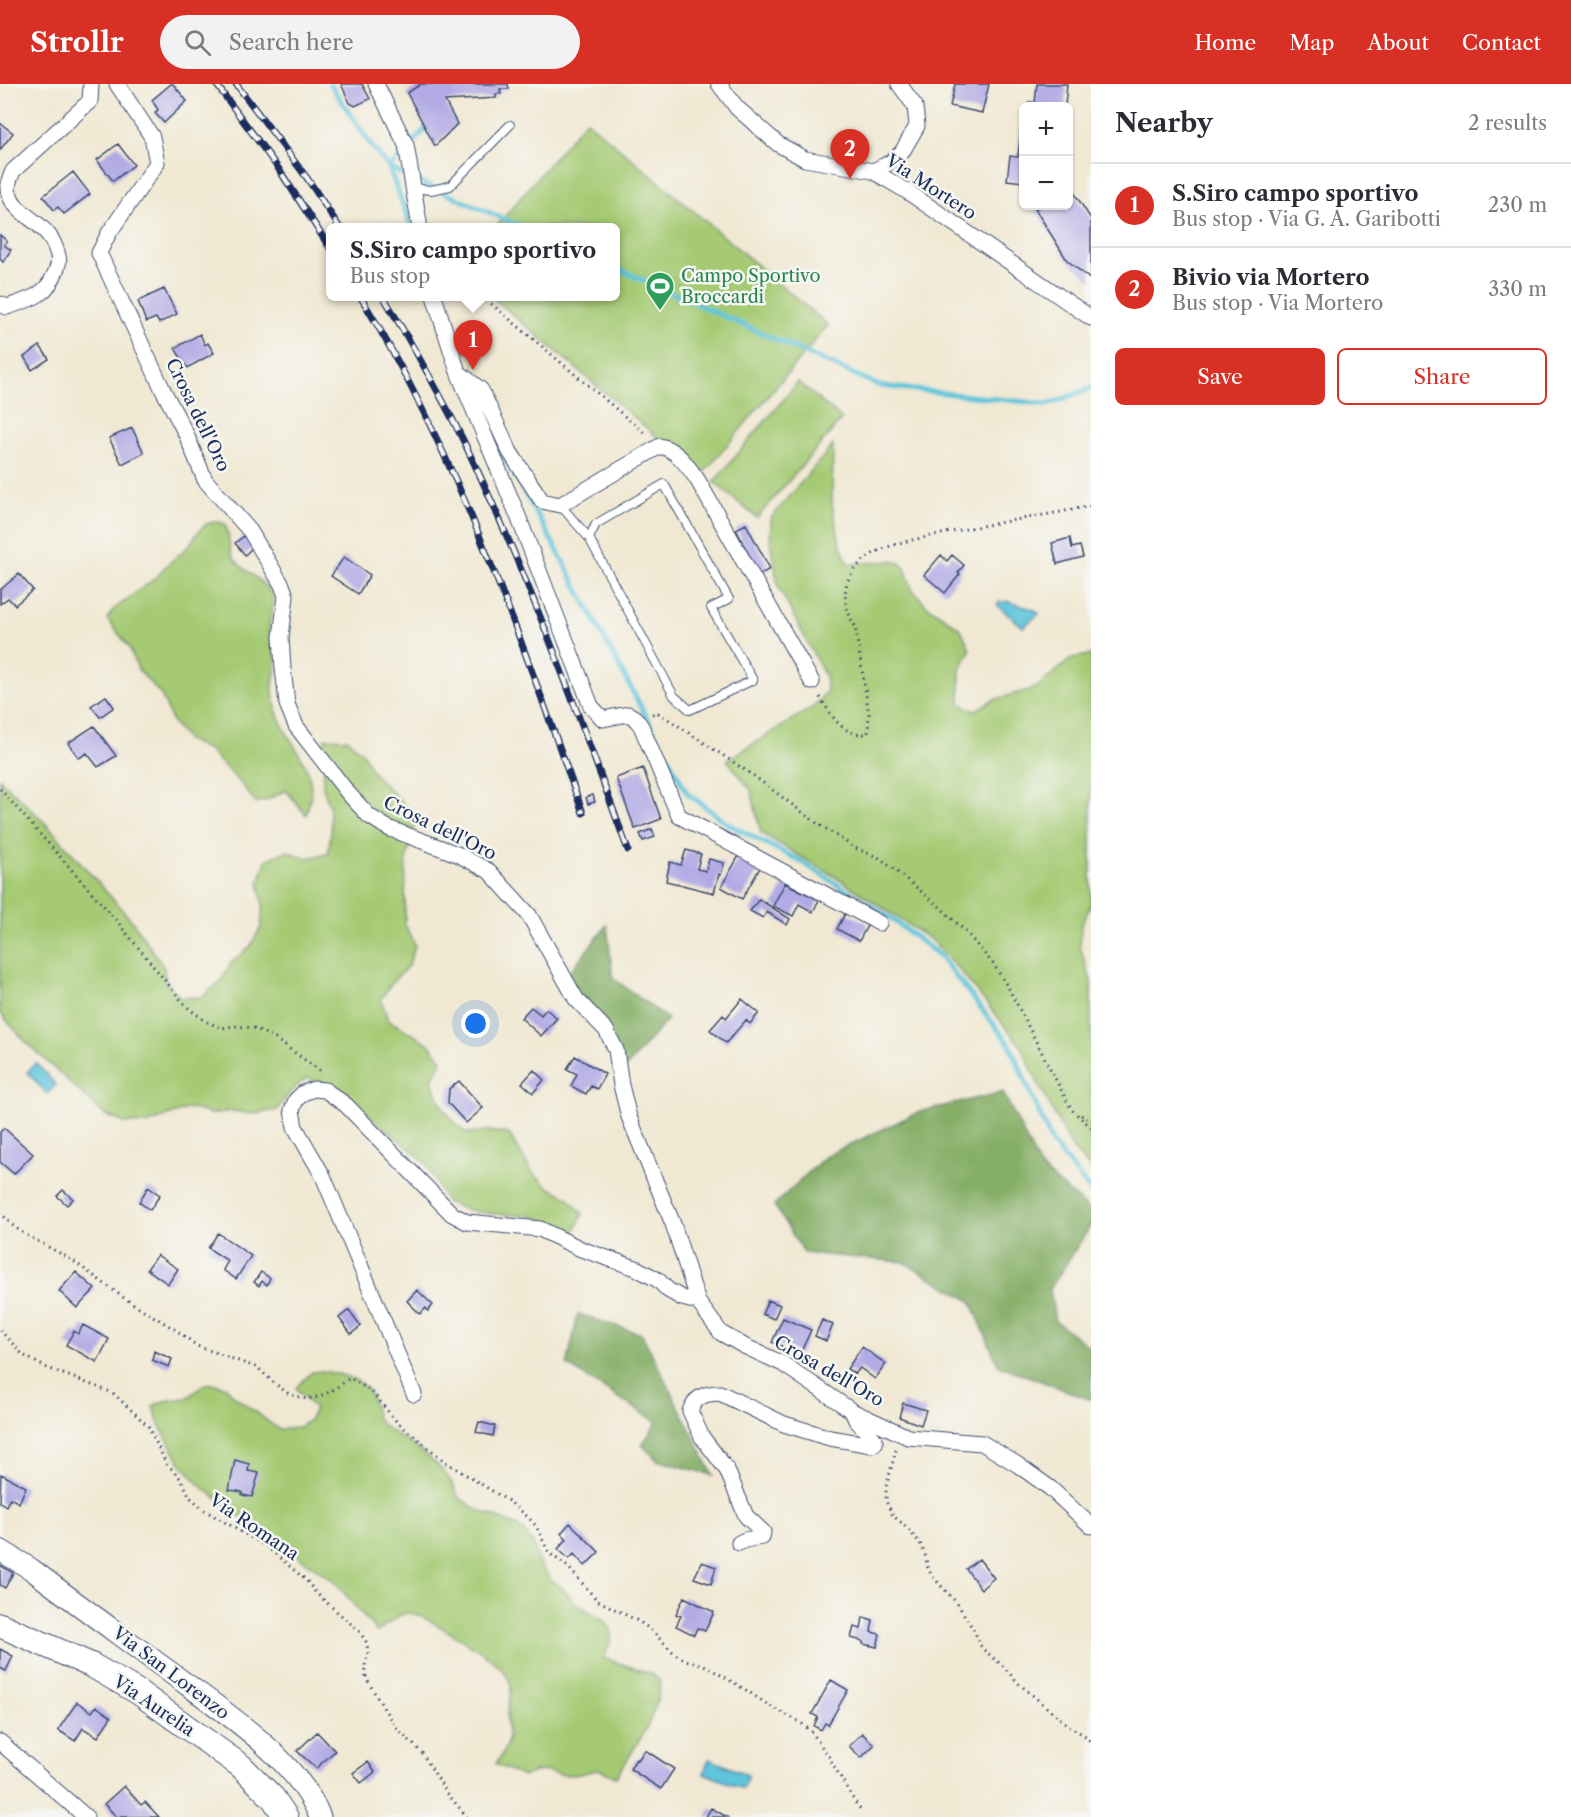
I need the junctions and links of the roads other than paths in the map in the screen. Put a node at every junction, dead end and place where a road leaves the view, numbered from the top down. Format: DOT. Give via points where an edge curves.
graph roads {
  1 [pos="91,84"];
  2 [pos="117,84"];
  3 [pos="376,84"];
  4 [pos="719,84"];
  5 [pos="899,84"];
  6 [pos="510,125"];
  7 [pos="873,171"];
  8 [pos="4,180"];
  9 [pos="413,188"];
  10 [pos="418,220"];
  11 [pos="435,301"];
  12 [pos="0,304"];
  13 [pos="1091,318"];
  14 [pos="458,372"];
  15 [pos="560,505"];
  16 [pos="589,538"];
  17 [pos="812,682"];
  18 [pos="879,923"];
  19 [pos="698,1302"];
  20 [pos="414,1394"];
  21 [pos="852,1412"];
  22 [pos="1091,1526"];
  23 [pos="739,1543"];
  24 [pos="0,1550"];
  25 [pos="0,1625"];
  26 [pos="0,1742"];
  27 [pos="86,1817"];
  28 [pos="286,1817"];
  29 [pos="320,1817"];
  1 -- 8 [label="street" via="90,101"];
  2 -- 19 [label="street, Crosa dell'Oro" via="152,137 157,163 99,253 205,480 250,531 282,585 286,596 281,637 286,695 296,726 369,816 489,871 529,915 576,999 606,1030 616,1050 629,1117 673,1224"];
  3 -- 9 [label="street" via="406,145"];
  4 -- 7 [label="street, Via Mortero" via="737,108 777,144 805,159"];
  5 -- 7 [label="street" via="915,106 917,126 902,152"];
  6 -- 9 [label="lane" via="450,186"];
  7 -- 13 [label="street, Via Mortero"];
  8 -- 12 [label="street" via="19,211 52,238 60,261 52,282 35,298 7,307"];
  9 -- 10 [label="street"];
  11 -- 14 [label="street"];
  14 -- 15 [label="street" via="481,390 510,453 542,501"];
  14 -- 18 [label="street" via="591,706 603,719 628,714 635,718 679,816"];
  15 -- 16 [label="lane"];
  15 -- 17 [label="street" via="660,446 668,448 697,479"];
  16 -- 16 [label="lane" via="674,696 690,710 753,680 711,608 729,599 664,484 596,524"];
  19 -- 20 [label="street" via="681,1298 636,1268 581,1249 540,1228 467,1222 452,1214 346,1105 325,1090 314,1089 296,1100 292,1110 295,1127 323,1176"];
  19 -- 21 [label="street, Crosa dell'Oro" via="721,1333 783,1364"];
  21 -- 22 [label="street, Crosa dell'Oro" via="908,1437 982,1443 1050,1488"];
  21 -- 23 [label="street" via="875,1443 831,1438 784,1424 720,1393 700,1396 693,1403 690,1411 702,1437 727,1470 746,1516 763,1532 762,1537"];
  24 -- 29 [label="main road, Via San Lorenzo" via="234,1720 300,1780"];
  25 -- 28 [label="main road, Via Aurelia" via="93,1666 138,1692 240,1766 273,1798"];
  26 -- 27 [label="street"];
}
